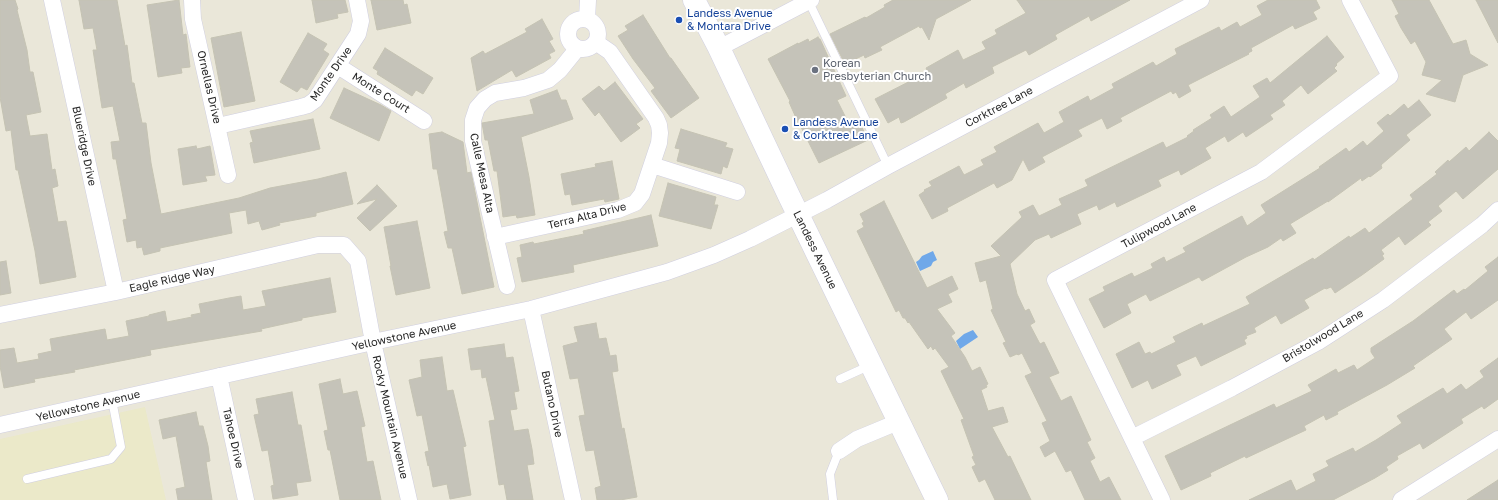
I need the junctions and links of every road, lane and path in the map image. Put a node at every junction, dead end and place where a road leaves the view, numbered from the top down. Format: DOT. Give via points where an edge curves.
graph roads {
  1 [pos="52,0"];
  2 [pos="192,0"];
  3 [pos="357,0"];
  4 [pos="588,0"];
  5 [pos="694,0"];
  6 [pos="809,0"];
  7 [pos="1200,0"];
  8 [pos="1350,0"];
  9 [pos="587,19"];
  10 [pos="597,43"];
  11 [pos="577,48"];
  12 [pos="719,48"];
  13 [pos="338,66"];
  14 [pos="424,120"];
  15 [pos="218,126"];
  16 [pos="652,166"];
  17 [pos="888,166"];
  18 [pos="228,175"];
  19 [pos="737,192"];
  20 [pos="1498,210"];
  21 [pos="798,214"];
  22 [pos="496,238"];
  23 [pos="344,245"];
  24 [pos="507,286"];
  25 [pos="116,292"];
  26 [pos="531,309"];
  27 [pos="0,315"];
  28 [pos="374,342"];
  29 [pos="871,364"];
  30 [pos="219,376"];
  31 [pos="840,379"];
  32 [pos="112,400"];
  33 [pos="898,422"];
  34 [pos="0,425"];
  35 [pos="1132,438"];
  36 [pos="1498,439"];
  37 [pos="839,451"];
  38 [pos="27,479"];
  39 [pos="246,500"];
  40 [pos="409,500"];
  41 [pos="573,500"];
  42 [pos="833,500"];
  43 [pos="937,500"];
  44 [pos="1162,500"];
  45 [pos="1401,500"];
  1 -- 25 [label="street, Blueridge Drive"];
  2 -- 15 [label="street, Ornellas Drive" via="193,19"];
  3 -- 13 [label="street, Monte Drive" via="361,21 359,30"];
  4 -- 9 [label="street"];
  5 -- 12 [label="main road, Landess Avenue"];
  6 -- 12 [label="street"];
  6 -- 17 [label="lane"];
  7 -- 17 [label="street, Corktree Lane"];
  8 -- 35 [label="street, Tulipwood Lane" via="1390,76 1261,172 1055,280"];
  9 -- 10 [label="street" via="594,22 598,28"];
  9 -- 11 [label="street" via="580,19 569,29 568,37 571,44"];
  10 -- 11 [label="street" via="588,50"];
  10 -- 16 [label="street, Terra Alta Drive" via="610,52 656,118 660,133"];
  11 -- 22 [label="street, Calle Mesa Alta" via="560,70 548,80 524,88 495,93 477,108 473,120 474,141"];
  12 -- 21 [label="main road, Landess Avenue"];
  13 -- 14 [label="street, Monte Court"];
  13 -- 15 [label="street, Monte Drive" via="315,100 308,105"];
  15 -- 18 [label="street, Ornellas Drive"];
  16 -- 19 [label="street"];
  16 -- 22 [label="street, Terra Alta Drive" via="642,194 636,203 628,207"];
  17 -- 21 [label="street, Corktree Lane"];
  20 -- 35 [label="street, Bristolwood Lane" via="1384,300 1318,342"];
  21 -- 26 [label="street, Yellowstone Avenue" via="714,255 667,272"];
  21 -- 29 [label="main road, Landess Avenue"];
  22 -- 24 [label="street, Calle Mesa Alta"];
  23 -- 25 [label="street, Eagle Ridge Way" via="318,245"];
  23 -- 28 [label="street, Rocky Mountain Avenue" via="358,261"];
  25 -- 27 [label="street, Eagle Ridge Way"];
  26 -- 28 [label="street, Yellowstone Avenue"];
  26 -- 41 [label="street, Butano Drive"];
  28 -- 30 [label="street, Yellowstone Avenue"];
  28 -- 40 [label="street, Rocky Mountain Avenue"];
  29 -- 31 [label="lane"];
  29 -- 33 [label="main road, Landess Avenue"];
  30 -- 32 [label="street, Yellowstone Avenue"];
  30 -- 39 [label="street, Tahoe Drive"];
  32 -- 34 [label="street, Yellowstone Avenue"];
  32 -- 38 [label="lane" via="121,447 111,459"];
  33 -- 37 [label="street" via="857,439"];
  33 -- 43 [label="main road, Landess Avenue"];
  35 -- 44 [label="street, Tulipwood Lane"];
  36 -- 45 [label="street"];
  37 -- 42 [label="lane" via="830,474"];
}
